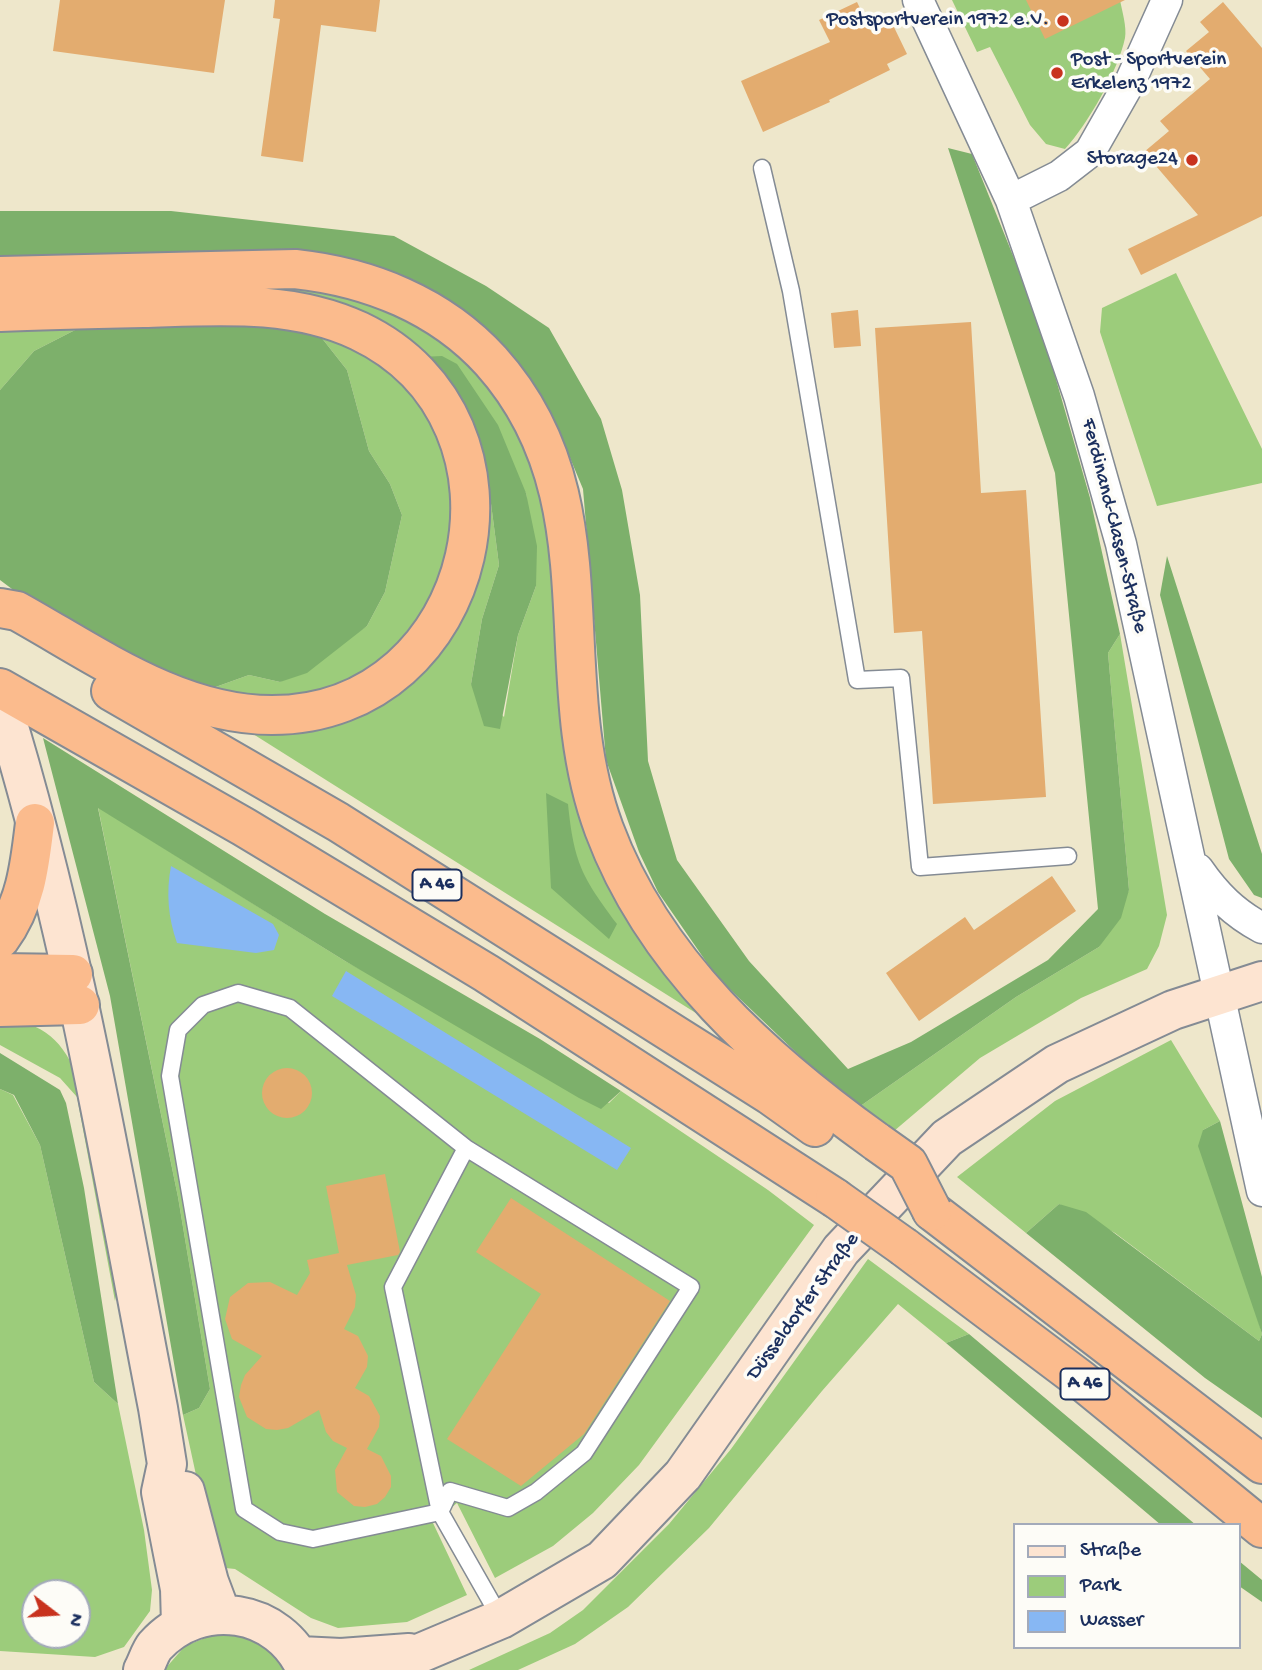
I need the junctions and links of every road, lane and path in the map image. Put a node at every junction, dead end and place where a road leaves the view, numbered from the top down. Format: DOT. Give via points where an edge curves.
graph roads {
  1 [pos="918,0"];
  2 [pos="1167,0"];
  3 [pos="762,168"];
  4 [pos="1011,200"];
  5 [pos="0,276"];
  6 [pos="5,315"];
  7 [pos="0,608"];
  8 [pos="0,627"];
  9 [pos="0,688"];
  10 [pos="0,698"];
  11 [pos="35,823"];
  12 [pos="1068,856"];
  13 [pos="1192,860"];
  14 [pos="1262,928"];
  15 [pos="0,939"];
  16 [pos="0,973"];
  17 [pos="1262,981"];
  18 [pos="77,990"];
  19 [pos="1220,995"];
  20 [pos="0,1007"];
  21 [pos="1254,1118"];
  22 [pos="466,1148"];
  23 [pos="870,1152"];
  24 [pos="1262,1191"];
  25 [pos="167,1464"];
  26 [pos="1262,1464"];
  27 [pos="440,1512"];
  28 [pos="1262,1528"];
  29 [pos="221,1614"];
  30 [pos="500,1619"];
  31 [pos="181,1625"];
  32 [pos="415,1653"];
  33 [pos="303,1663"];
  34 [pos="143,1670"];
  35 [pos="380,1670"];
  1 -- 4 [label="street, Ferdinand-Clasen-Straße"];
  2 -- 4 [label="street" via="1132,80 1090,152 1059,176"];
  3 -- 12 [label="lane" via="791,291 857,680 901,678 920,867"];
  4 -- 13 [label="street, Ferdinand-Clasen-Straße" via="1079,396 1121,544"];
  5 -- 23 [label="highway" via="321,272 400,296 455,327 481,350 524,402 558,483 566,526 586,762 603,826 624,876 682,968"];
  6 -- 7 [label="highway" via="237,305 279,309 357,330 402,359 437,396 468,468 472,520 450,603 424,645 367,691 296,713 236,712 184,699 148,685 17,611"];
  8 -- 23 [label="highway, A 46" via="338,822 770,1095"];
  9 -- 28 [label="highway, A 46, bridge" via="244,827 486,973 835,1198 1081,1380"];
  10 -- 11 [label="main road"];
  11 -- 15 [label="highway" via="23,898"];
  11 -- 18 [label="main road"];
  13 -- 14 [label="street, Ferdinand-Clasen-Straße" via="1217,897"];
  13 -- 19 [label="street, Ferdinand-Clasen-Straße"];
  16 -- 18 [label="highway"];
  17 -- 19 [label="main road, Düsseldorfer Straße"];
  18 -- 20 [label="highway"];
  18 -- 25 [label="main road"];
  19 -- 21 [label="street, Ferdinand-Clasen-Straße"];
  19 -- 30 [label="main road, Düsseldorfer Straße" via="1173,1010 1057,1064 947,1138 841,1250 683,1475 643,1519 602,1560"];
  21 -- 24 [label="street, Ferdinand-Clasen-Straße"];
  22 -- 27 [label="lane" via="393,1287"];
  22 -- 27 [label="lane" via="691,1287 584,1452 536,1492 508,1508 450,1492"];
  22 -- 27 [label="lane" via="290,1008 238,993 203,1005 178,1030 170,1076 244,1509 280,1532 313,1539"];
  23 -- 26 [label="highway, A 46, bridge" via="908,1164 932,1211"];
  25 -- 29 [label="main road" via="182,1481"];
  25 -- 31 [label="main road" via="161,1492 180,1589"];
  27 -- 30 [label="lane"];
  29 -- 31 [label="main road"];
  29 -- 33 [label="main road" via="266,1624 285,1638"];
  30 -- 32 [label="main road, Düsseldorfer Straße"];
  31 -- 34 [label="main road" via="154,1647"];
  32 -- 33 [label="main road, Düsseldorfer Straße"];
  32 -- 35 [label="main road, Düsseldorfer Straße"];
}
